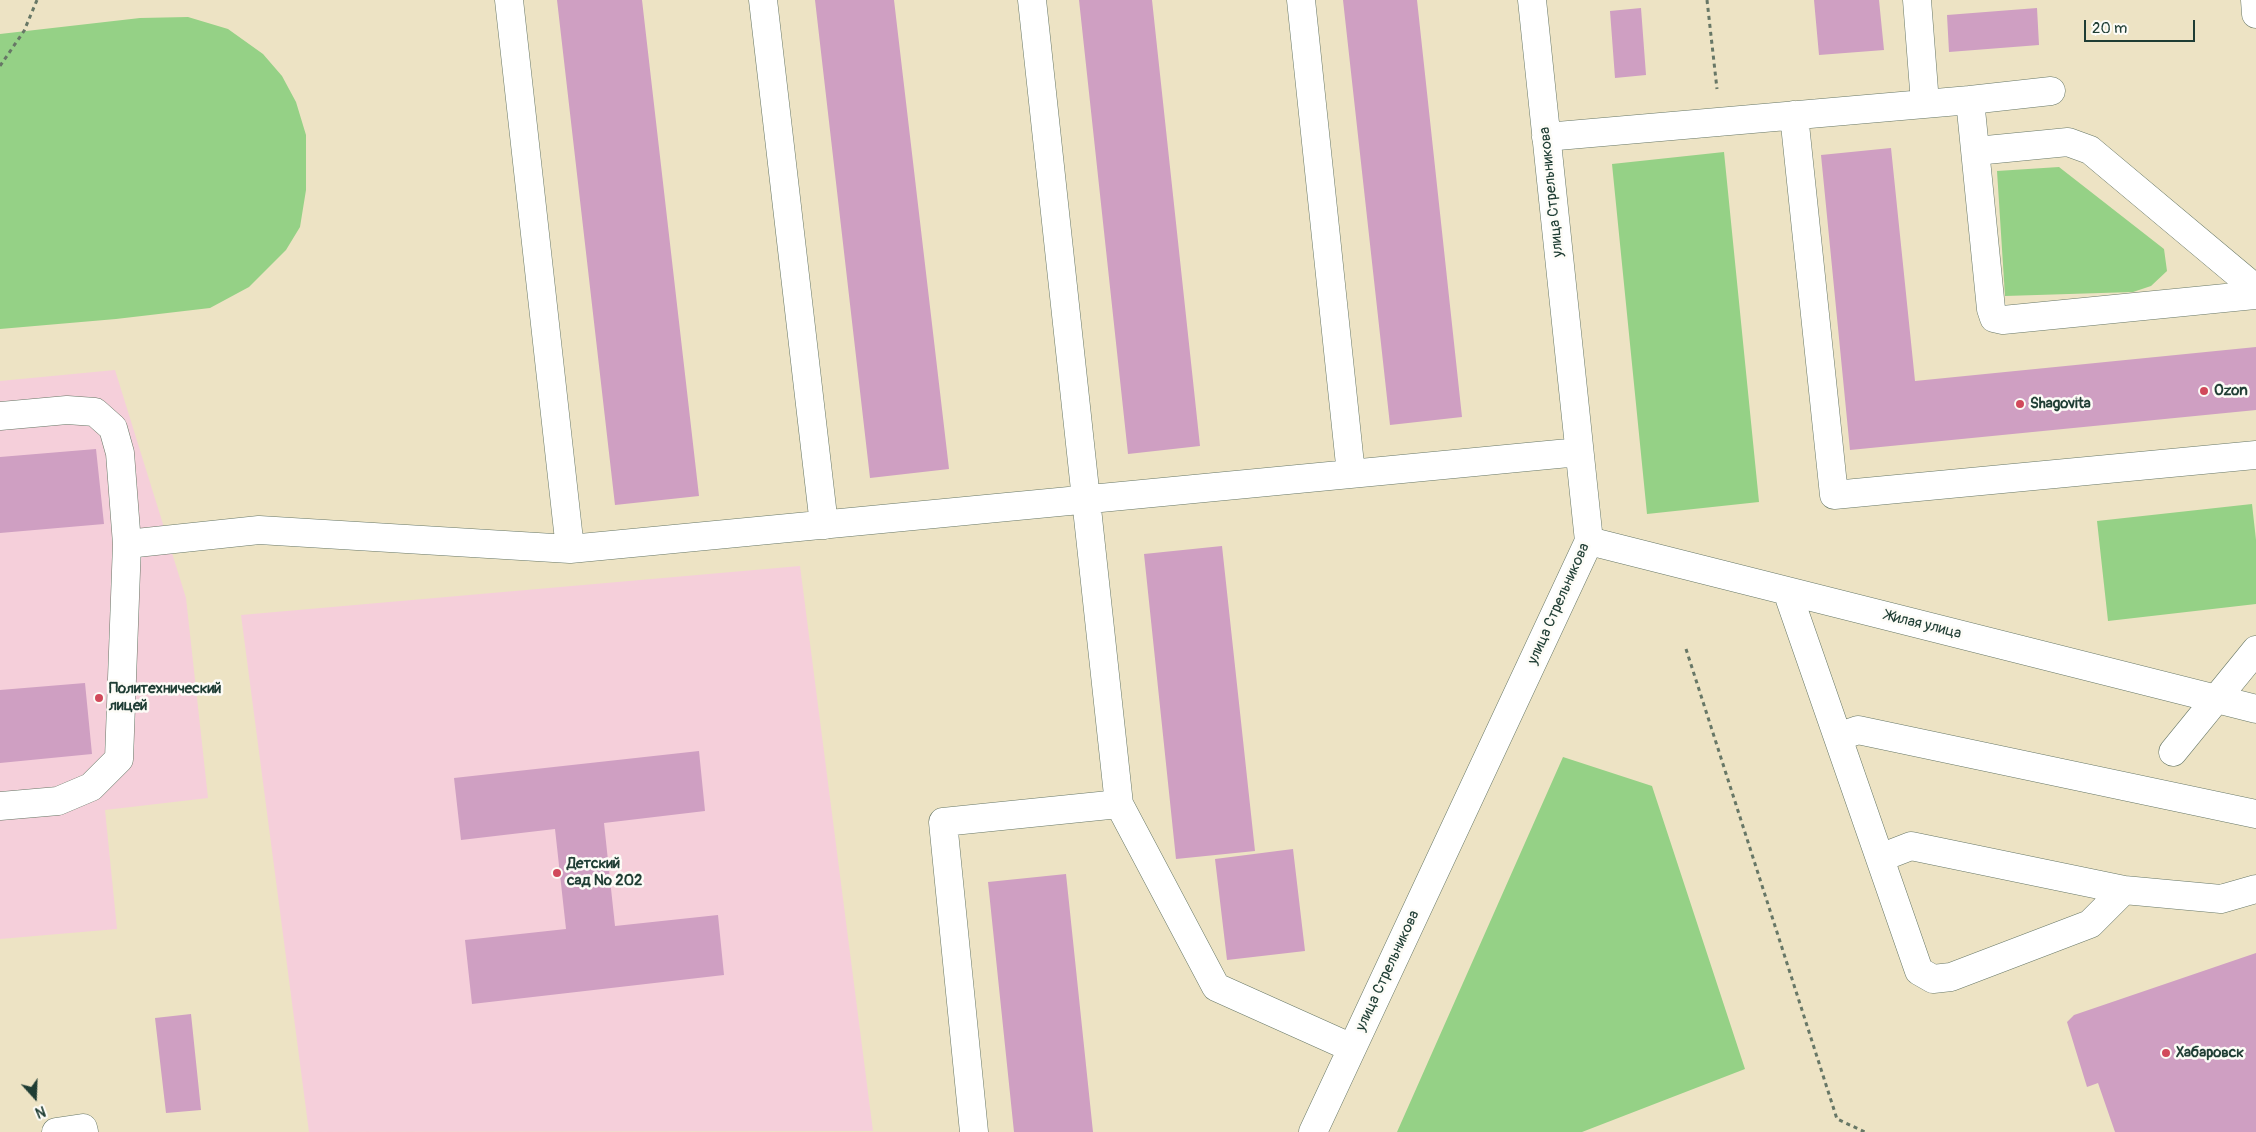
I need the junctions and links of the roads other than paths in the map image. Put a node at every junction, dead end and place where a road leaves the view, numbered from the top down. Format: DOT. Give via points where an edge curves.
graph roads {
  1 [pos="509,0"];
  2 [pos="763,0"];
  3 [pos="1032,0"];
  4 [pos="1301,0"];
  5 [pos="1532,0"];
  6 [pos="1917,0"];
  7 [pos="2255,0"];
  8 [pos="2256,14"];
  9 [pos="2051,91"];
  10 [pos="1970,100"];
  11 [pos="1925,104"];
  12 [pos="1794,115"];
  13 [pos="1546,137"];
  14 [pos="1976,151"];
  15 [pos="2256,289"];
  16 [pos="2256,295"];
  17 [pos="0,416"];
  18 [pos="1579,452"];
  19 [pos="2256,455"];
  20 [pos="1351,474"];
  21 [pos="1087,499"];
  22 [pos="824,525"];
  23 [pos="1589,541"];
  24 [pos="127,544"];
  25 [pos="570,548"];
  26 [pos="1788,591"];
  27 [pos="2256,650"];
  28 [pos="2217,699"];
  29 [pos="2256,709"];
  30 [pos="1838,737"];
  31 [pos="2173,752"];
  32 [pos="1118,804"];
  33 [pos="0,806"];
  34 [pos="2256,814"];
  35 [pos="1880,858"];
  36 [pos="2256,889"];
  37 [pos="2124,890"];
  38 [pos="1352,1048"];
  39 [pos="56,1132"];
  40 [pos="84,1132"];
  41 [pos="974,1132"];
  42 [pos="1312,1132"];
  1 -- 25 [label="street"];
  2 -- 22 [label="street"];
  3 -- 21 [label="street"];
  4 -- 20 [label="street"];
  5 -- 13 [label="street, улица Стрельникова"];
  6 -- 11 [label="street"];
  7 -- 8 [label="street"];
  9 -- 10 [label="street"];
  10 -- 11 [label="street"];
  10 -- 14 [label="street"];
  11 -- 12 [label="street"];
  12 -- 13 [label="street"];
  12 -- 19 [label="street" via="1834,494"];
  13 -- 18 [label="street, улица Стрельникова"];
  14 -- 15 [label="street" via="2068,142 2090,150"];
  14 -- 16 [label="street" via="1994,318 2003,320"];
  17 -- 24 [label="street" via="67,410 95,412 113,428 120,453"];
  18 -- 20 [label="street"];
  18 -- 23 [label="street, улица Стрельникова"];
  20 -- 21 [label="street"];
  21 -- 22 [label="street"];
  21 -- 32 [label="street"];
  22 -- 25 [label="street"];
  23 -- 26 [label="street, Жилая улица"];
  23 -- 38 [label="street, улица Стрельникова"];
  24 -- 25 [label="street" via="259,530"];
  24 -- 33 [label="street" via="119,759 91,788 58,801"];
  26 -- 28 [label="street, Жилая улица"];
  26 -- 30 [label="street"];
  27 -- 28 [label="street"];
  28 -- 29 [label="street, Жилая улица"];
  28 -- 31 [label="street"];
  30 -- 34 [label="street" via="1858,730"];
  30 -- 35 [label="street"];
  32 -- 38 [label="street" via="1216,987"];
  32 -- 41 [label="street" via="944,822"];
  35 -- 37 [label="street" via="1911,846"];
  35 -- 37 [label="street" via="1919,971 1933,979 1952,977 2090,924"];
  36 -- 37 [label="street" via="2221,898"];
  38 -- 42 [label="street, улица Стрельникова"];
  39 -- 40 [label="street" via="83,1128"];
}
